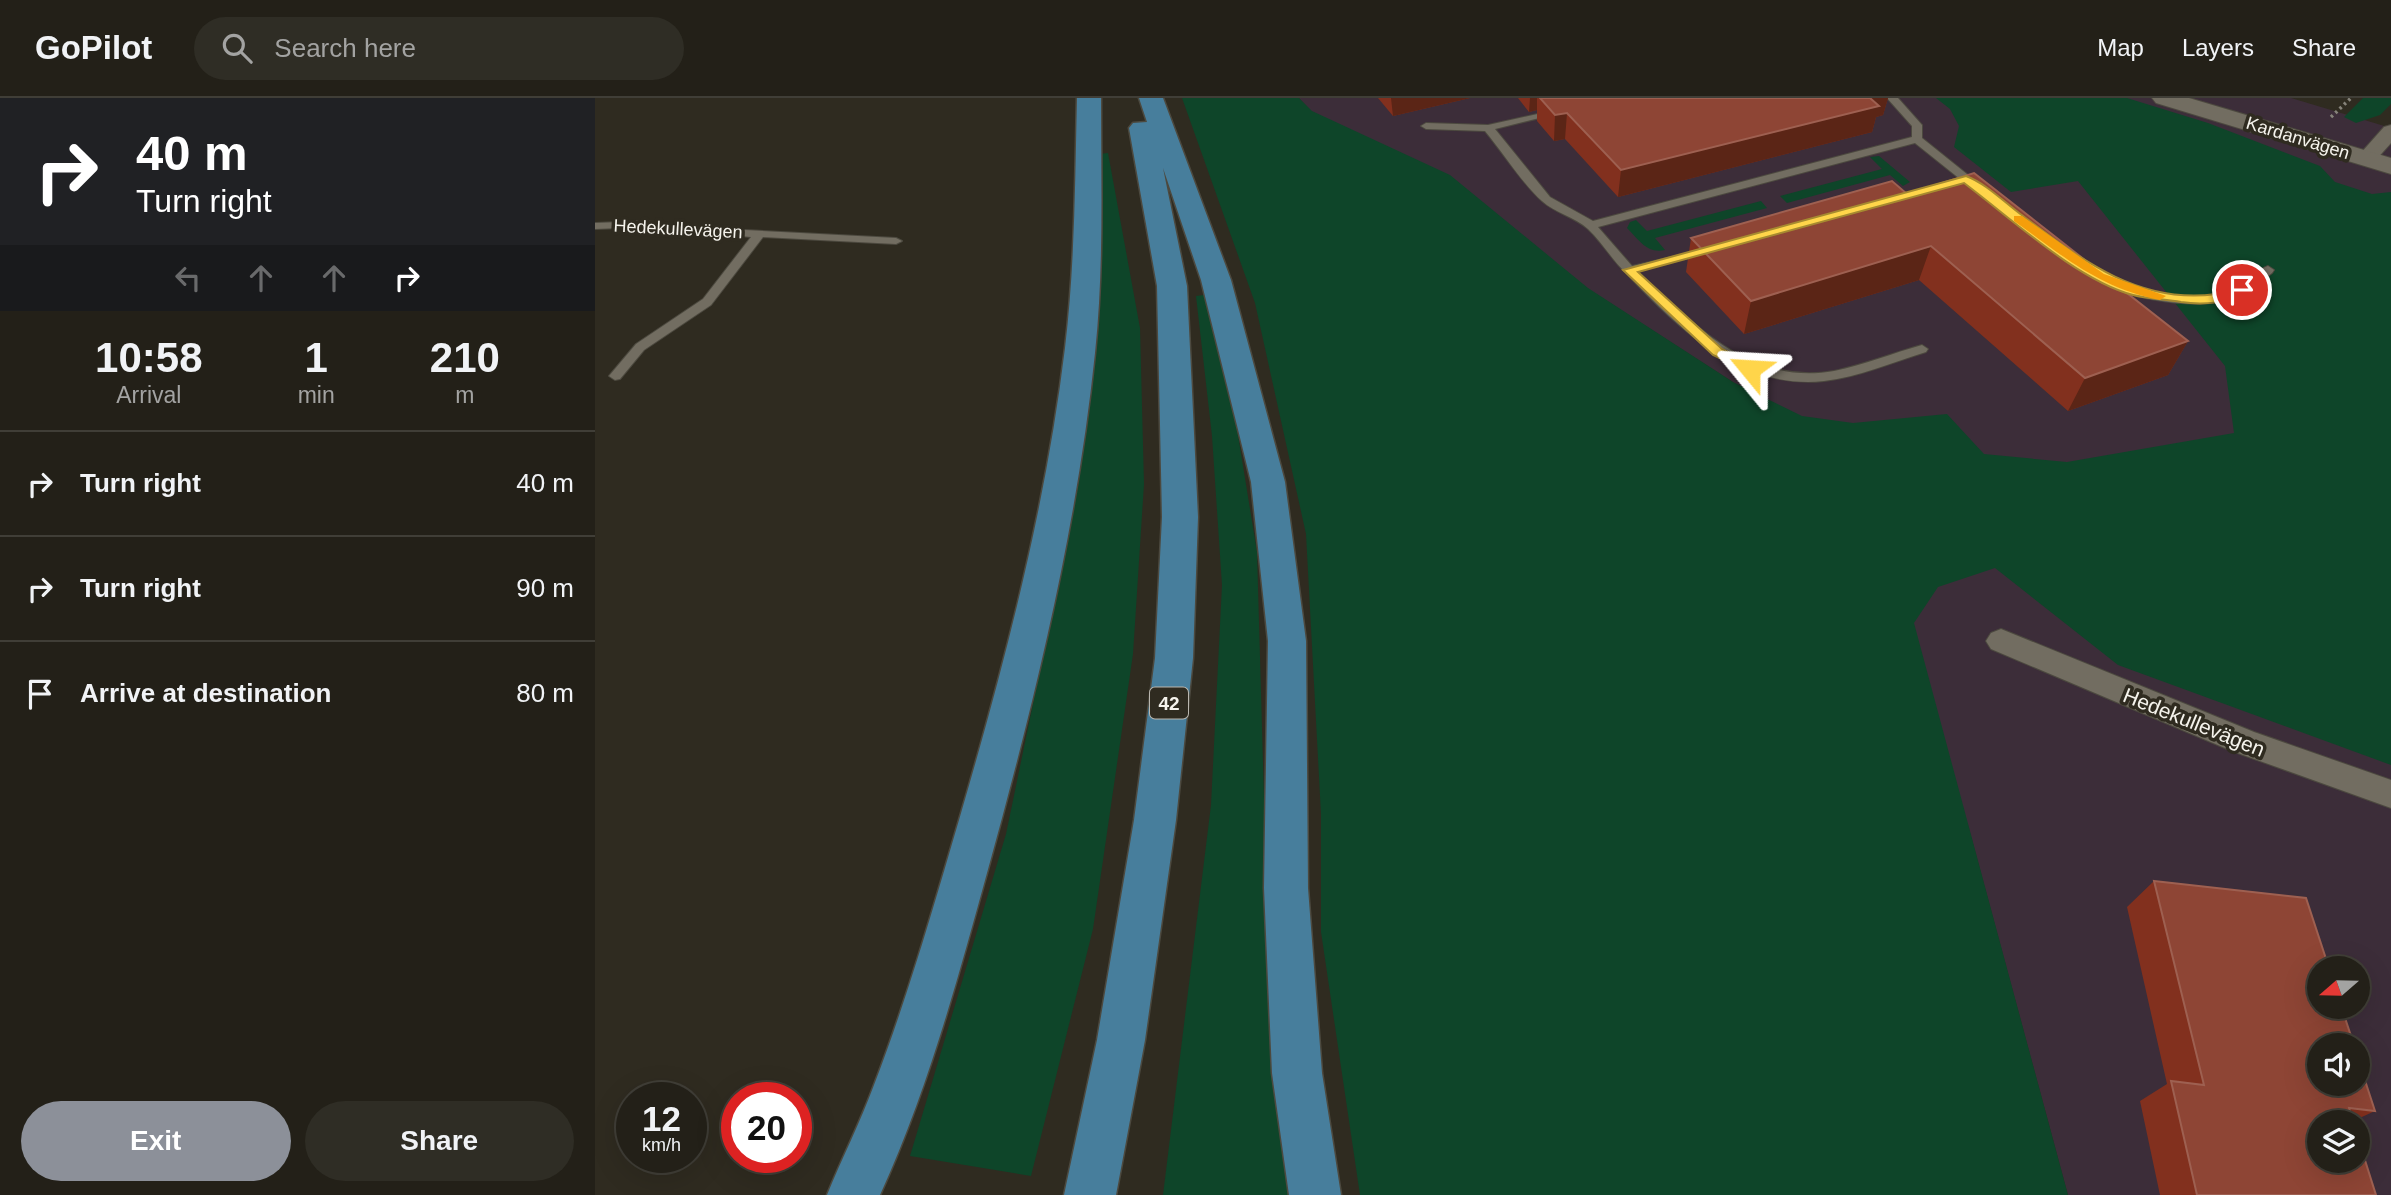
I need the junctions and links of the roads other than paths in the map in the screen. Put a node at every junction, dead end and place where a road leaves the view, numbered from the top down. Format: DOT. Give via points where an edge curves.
graph roads {
  1 [pos="1151,98"];
  2 [pos="1892,98"];
  3 [pos="2164,98"];
  4 [pos="1114,106"];
  5 [pos="1567,108"];
  6 [pos="1426,126"];
  7 [pos="1487,128"];
  8 [pos="2391,131"];
  9 [pos="1917,139"];
  10 [pos="2367,158"];
  11 [pos="2391,166"];
  12 [pos="1985,194"];
  13 [pos="1591,225"];
  14 [pos="595,226"];
  15 [pos="760,233"];
  16 [pos="896,241"];
  17 [pos="1723,246"];
  18 [pos="2081,265"];
  19 [pos="1629,270"];
  20 [pos="2268,270"];
  21 [pos="1922,349"];
  22 [pos="615,376"];
  23 [pos="2001,641"];
  24 [pos="2391,794"];
  25 [pos="853,1195"];
  26 [pos="1090,1195"];
  27 [pos="1315,1195"];
  1 -- 27 [label="main road" via="1216,280 1268,482 1287,641 1286,888 1297,1073"];
  2 -- 9 [label="lane" via="1916,125"];
  3 -- 10 [label="street, Kardanvägen"];
  4 -- 25 [label="main road" via="1087,246 1067,437 1038,596 997,765 919,1030"];
  4 -- 26 [label="main road, 42" via="1152,289 1173,363 1180,517 1174,658 1155,820 1121,1040"];
  5 -- 7 [label="lane"];
  6 -- 7 [label="lane"];
  7 -- 13 [label="lane" via="1546,199"];
  8 -- 10 [label="street"];
  9 -- 12 [label="lane" via="1961,181"];
  9 -- 13 [label="lane"];
  10 -- 11 [label="street, Kardanvägen"];
  13 -- 19 [label="lane"];
  14 -- 15 [label="lane, Hedekullevägen" via="646,224"];
  15 -- 16 [label="lane, Hedekullevägen"];
  15 -- 22 [label="lane, Hedekullevägen" via="707,302 640,347"];
  17 -- 19 [label="lane"];
  18 -- 20 [label="lane" via="2135,291 2194,300 2242,290"];
  19 -- 21 [label="lane" via="1718,352 1750,369 1789,379 1825,377"];
  23 -- 24 [label="street, Hedekullevägen" via="2221,734"];
}
